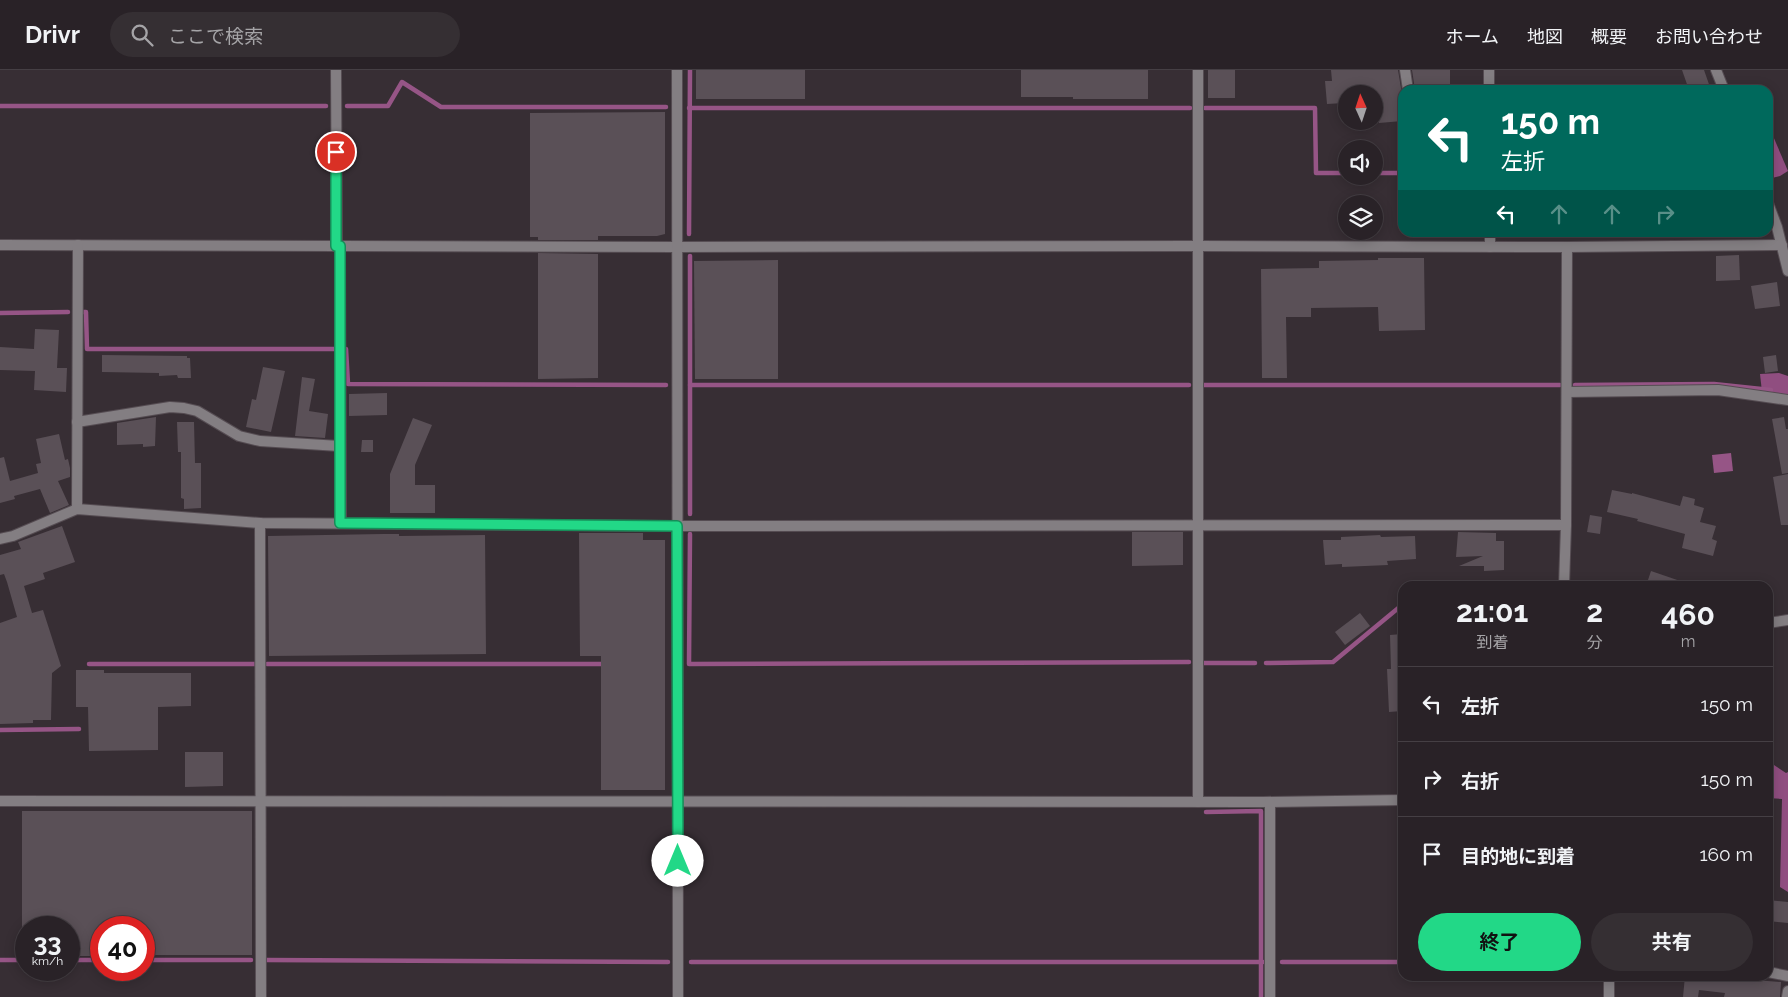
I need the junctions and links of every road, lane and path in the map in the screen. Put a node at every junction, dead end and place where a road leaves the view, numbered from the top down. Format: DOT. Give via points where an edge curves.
graph roads {
  1 [pos="336,70"];
  2 [pos="677,70"];
  3 [pos="1198,70"];
  4 [pos="1405,70"];
  5 [pos="1489,70"];
  6 [pos="1716,70"];
  7 [pos="1407,85"];
  8 [pos="1489,85"];
  9 [pos="1722,85"];
  10 [pos="1773,218"];
  11 [pos="1490,237"];
  12 [pos="0,245"];
  13 [pos="1782,245"];
  14 [pos="78,246"];
  15 [pos="338,246"];
  16 [pos="1199,246"];
  17 [pos="677,247"];
  18 [pos="1490,247"];
  19 [pos="1567,247"];
  20 [pos="1788,271"];
  21 [pos="1567,392"];
  22 [pos="1788,400"];
  23 [pos="78,422"];
  24 [pos="339,446"];
  25 [pos="77,509"];
  26 [pos="340,523"];
  27 [pos="260,524"];
  28 [pos="1198,524"];
  29 [pos="1566,525"];
  30 [pos="677,526"];
  31 [pos="0,539"];
  32 [pos="1564,581"];
  33 [pos="1788,620"];
  34 [pos="1773,622"];
  35 [pos="1398,800"];
  36 [pos="0,801"];
  37 [pos="261,802"];
  38 [pos="678,802"];
  39 [pos="1198,802"];
  40 [pos="1270,802"];
  41 [pos="1773,973"];
  42 [pos="1788,976"];
  43 [pos="1609,981"];
  44 [pos="1788,991"];
  45 [pos="261,997"];
  46 [pos="678,997"];
  47 [pos="1270,997"];
  48 [pos="1609,997"];
  49 [pos="1787,997"];
  1 -- 15 [label="street"];
  2 -- 17 [label="street"];
  3 -- 16 [label="street"];
  4 -- 7 [label="street"];
  5 -- 8 [label="street"];
  6 -- 9 [label="street"];
  10 -- 13 [label="street"];
  11 -- 18 [label="street"];
  12 -- 14 [label="street"];
  13 -- 19 [label="street"];
  13 -- 20 [label="street"];
  14 -- 15 [label="street"];
  14 -- 23 [label="street"];
  15 -- 17 [label="street"];
  15 -- 24 [label="street"];
  16 -- 17 [label="street"];
  16 -- 18 [label="street"];
  16 -- 28 [label="street"];
  17 -- 30 [label="street"];
  18 -- 19 [label="street"];
  19 -- 21 [label="street"];
  21 -- 22 [label="street" via="1718,390"];
  21 -- 29 [label="street"];
  23 -- 24 [label="street" via="170,407 184,408 205,415 239,436 260,441"];
  23 -- 25 [label="street"];
  24 -- 26 [label="street"];
  25 -- 27 [label="street"];
  25 -- 31 [label="street"];
  26 -- 27 [label="street"];
  26 -- 30 [label="street"];
  27 -- 37 [label="street"];
  28 -- 29 [label="street"];
  28 -- 30 [label="street"];
  28 -- 39 [label="street"];
  29 -- 32 [label="street"];
  30 -- 38 [label="street"];
  33 -- 34 [label="street"];
  35 -- 40 [label="street"];
  36 -- 37 [label="street"];
  37 -- 38 [label="street"];
  37 -- 45 [label="street"];
  38 -- 39 [label="street"];
  38 -- 46 [label="street"];
  39 -- 40 [label="street"];
  40 -- 47 [label="street"];
  41 -- 42 [label="street"];
  43 -- 48 [label="street"];
  44 -- 49 [label="street"];
}
